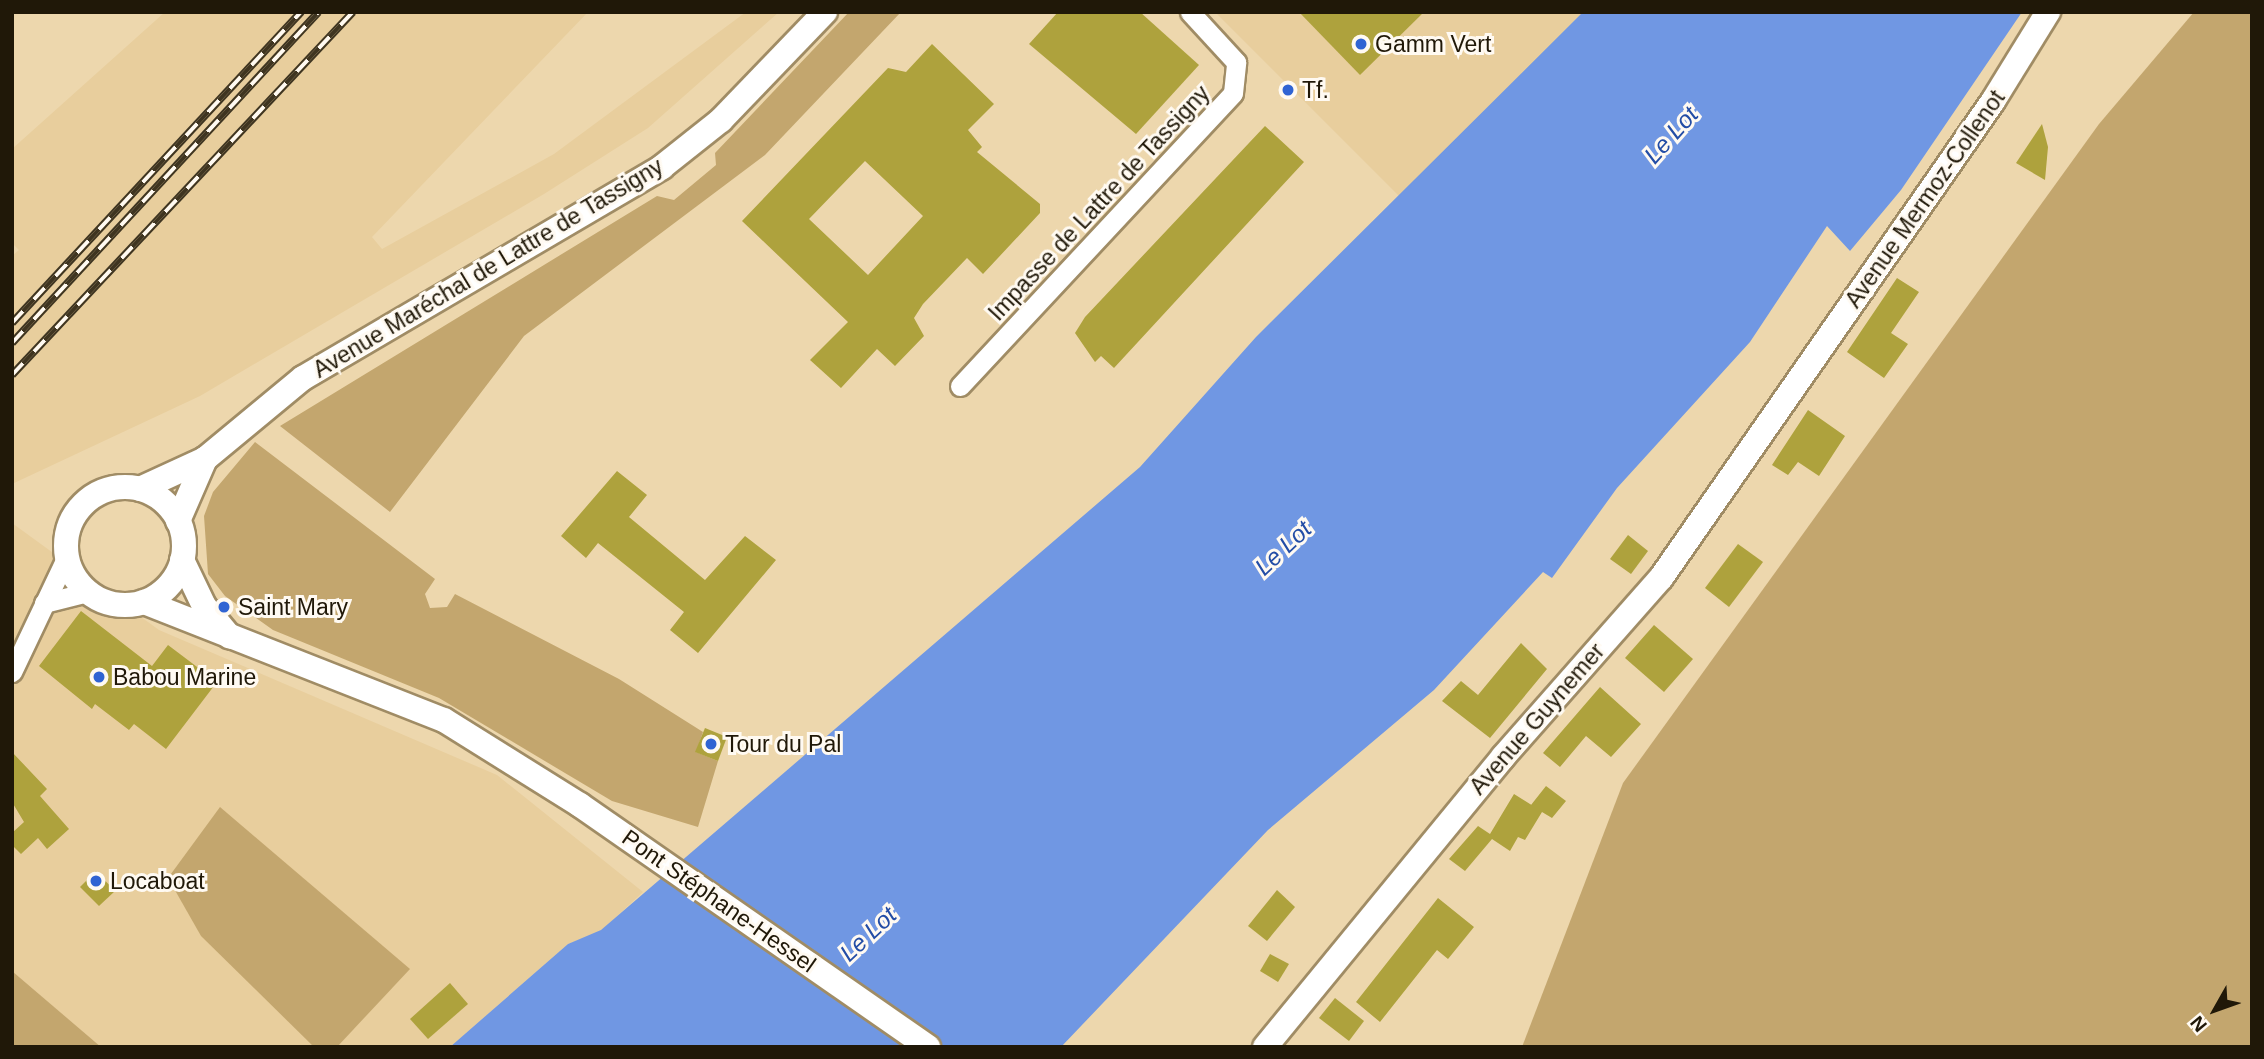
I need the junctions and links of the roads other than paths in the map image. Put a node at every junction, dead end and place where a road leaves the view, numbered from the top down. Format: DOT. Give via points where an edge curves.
graph roads {
  1 [pos="825,12"];
  2 [pos="1190,12"];
  3 [pos="2048,12"];
  4 [pos="1798,383"];
  5 [pos="960,386"];
  6 [pos="205,459"];
  7 [pos="139,489"];
  8 [pos="178,521"];
  9 [pos="67,556"];
  10 [pos="182,560"];
  11 [pos="88,592"];
  12 [pos="144,602"];
  13 [pos="44,603"];
  14 [pos="230,637"];
  15 [pos="17,642"];
  16 [pos="12,672"];
  17 [pos="928,1047"];
  18 [pos="1265,1047"];
  1 -- 6 [label="street, Avenue Maréchal de Lattre de Tassigny" via="721,121 662,167 315,370"];
  2 -- 5 [label="street, Impasse de Lattre de Tassigny" via="1236,62 1233,93"];
  3 -- 4 [label="street, Avenue Mermoz-Collenot"];
  4 -- 18 [label="street, Avenue Guynemer" via="1661,578 1503,757"];
  6 -- 7 [label="street, Avenue Maréchal de Lattre de Tassigny"];
  6 -- 8 [label="street, Avenue Maréchal de Lattre de Tassigny"];
  7 -- 8 [label="street"];
  7 -- 9 [label="street" via="110,488 79,508 70,524"];
  8 -- 10 [label="street"];
  9 -- 11 [label="street"];
  9 -- 13 [label="street"];
  10 -- 12 [label="street" via="173,580"];
  10 -- 14 [label="street" via="204,606"];
  11 -- 12 [label="street" via="125,605"];
  11 -- 13 [label="street"];
  12 -- 14 [label="street, Pont Stéphane-Hessel"];
  13 -- 15 [label="street"];
  14 -- 17 [label="street, Pont Stéphane-Hessel" via="444,720 613,828"];
  15 -- 16 [label="street"];
}
